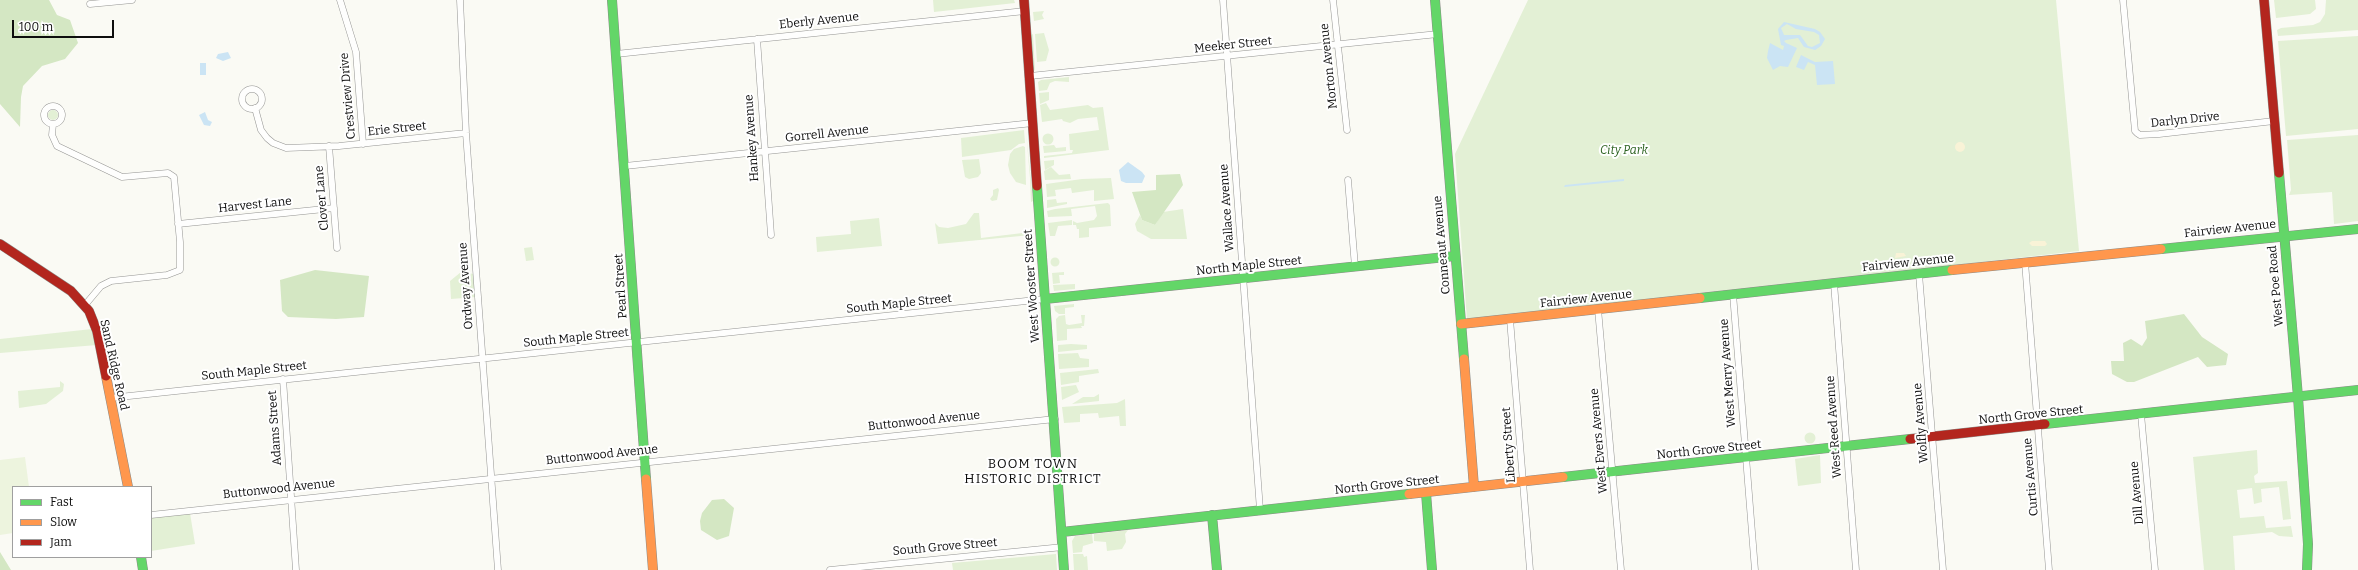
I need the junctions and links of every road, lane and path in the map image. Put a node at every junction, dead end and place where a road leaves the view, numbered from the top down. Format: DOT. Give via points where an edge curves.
graph roads {
  1 [pos="132,0"];
  2 [pos="340,0"];
  3 [pos="460,0"];
  4 [pos="612,0"];
  5 [pos="1024,0"];
  6 [pos="1222,0"];
  7 [pos="1334,0"];
  8 [pos="1435,0"];
  9 [pos="2123,0"];
  10 [pos="2264,0"];
  11 [pos="90,4"];
  12 [pos="1025,11"];
  13 [pos="1438,34"];
  14 [pos="757,39"];
  15 [pos="1337,45"];
  16 [pos="616,54"];
  17 [pos="1227,56"];
  18 [pos="1030,76"];
  19 [pos="255,108"];
  20 [pos="2274,121"];
  21 [pos="1033,123"];
  22 [pos="53,124"];
  23 [pos="1347,130"];
  24 [pos="466,133"];
  25 [pos="363,144"];
  26 [pos="329,146"];
  27 [pos="764,152"];
  28 [pos="624,166"];
  29 [pos="1348,180"];
  30 [pos="334,208"];
  31 [pos="178,224"];
  32 [pos="2358,229"];
  33 [pos="771,235"];
  34 [pos="2284,236"];
  35 [pos="0,244"];
  36 [pos="337,248"];
  37 [pos="1455,256"];
  38 [pos="2025,262"];
  39 [pos="1355,267"];
  40 [pos="1919,274"];
  41 [pos="1244,279"];
  42 [pos="1834,283"];
  43 [pos="1733,294"];
  44 [pos="1045,299"];
  45 [pos="85,306"];
  46 [pos="1598,309"];
  47 [pos="1510,319"];
  48 [pos="1461,324"];
  49 [pos="637,342"];
  50 [pos="482,358"];
  51 [pos="283,379"];
  52 [pos="2358,390"];
  53 [pos="2298,397"];
  54 [pos="110,398"];
  55 [pos="2141,414"];
  56 [pos="1055,419"];
  57 [pos="2038,426"];
  58 [pos="1933,437"];
  59 [pos="1846,447"];
  60 [pos="1745,458"];
  61 [pos="646,462"];
  62 [pos="1612,473"];
  63 [pos="492,478"];
  64 [pos="1523,482"];
  65 [pos="128,486"];
  66 [pos="1474,487"];
  67 [pos="1426,493"];
  68 [pos="291,499"];
  69 [pos="1260,510"];
  70 [pos="152,515"];
  71 [pos="1212,515"];
  72 [pos="1062,532"];
  73 [pos="1063,547"];
  74 [pos="141,558"];
  75 [pos="143,570"];
  76 [pos="296,570"];
  77 [pos="498,570"];
  78 [pos="654,570"];
  79 [pos="830,570"];
  80 [pos="1064,570"];
  81 [pos="1217,570"];
  82 [pos="1432,570"];
  83 [pos="1530,570"];
  84 [pos="1621,570"];
  85 [pos="1755,570"];
  86 [pos="1856,570"];
  87 [pos="1943,570"];
  88 [pos="2049,570"];
  89 [pos="2155,570"];
  90 [pos="2307,570"];
  1 -- 11 [label="street"];
  2 -- 25 [label="street, Crestview Drive" via="356,52"];
  3 -- 24 [label="street, Ordway Avenue"];
  4 -- 16 [label="street, Pearl Street"];
  5 -- 12 [label="street, West Wooster Street"];
  6 -- 17 [label="street, Wallace Avenue"];
  7 -- 15 [label="street, Morton Avenue"];
  8 -- 13 [label="street, Conneaut Avenue"];
  9 -- 20 [label="street, Darlyn Drive" via="2137,133 2159,134"];
  10 -- 20 [label="street, West Poe Road"];
  12 -- 14 [label="street, Eberly Avenue"];
  12 -- 18 [label="street, West Wooster Street"];
  13 -- 15 [label="street, Meeker Street"];
  13 -- 37 [label="street, Conneaut Avenue"];
  14 -- 16 [label="street, Eberly Avenue"];
  14 -- 27 [label="street, Hankey Avenue"];
  15 -- 17 [label="street, Meeker Street"];
  15 -- 23 [label="street, Morton Avenue"];
  16 -- 28 [label="street, Pearl Street"];
  17 -- 18 [label="street, Meeker Street"];
  17 -- 41 [label="street, Wallace Avenue"];
  18 -- 21 [label="street, West Wooster Street"];
  19 -- 26 [label="street, Erie Street" via="261,130 273,143 290,148"];
  20 -- 34 [label="street, West Poe Road"];
  21 -- 27 [label="street, Gorrell Avenue"];
  21 -- 44 [label="street, West Wooster Street"];
  22 -- 31 [label="street" via="53,137 57,146 122,177 168,173 174,177"];
  24 -- 25 [label="street, Erie Street"];
  24 -- 50 [label="street, Ordway Avenue"];
  25 -- 26 [label="street, Erie Street"];
  26 -- 30 [label="street, Clover Lane"];
  27 -- 28 [label="street, Gorrell Avenue"];
  27 -- 33 [label="street, Hankey Avenue"];
  28 -- 49 [label="street, Pearl Street"];
  29 -- 39 [label="street"];
  30 -- 31 [label="street, Harvest Lane"];
  30 -- 36 [label="street, Clover Lane"];
  31 -- 45 [label="street" via="180,270 167,275 111,281 101,286"];
  32 -- 34 [label="street, Fairview Avenue"];
  34 -- 38 [label="street, Fairview Avenue"];
  34 -- 53 [label="street, West Poe Road"];
  35 -- 45 [label="street, Sand Ridge Road" via="62,285"];
  37 -- 39 [label="street, North Maple Street"];
  37 -- 48 [label="street, Conneaut Avenue"];
  38 -- 40 [label="street, Fairview Avenue"];
  38 -- 57 [label="street, Curtis Avenue"];
  39 -- 41 [label="street, North Maple Street"];
  40 -- 42 [label="street, Fairview Avenue"];
  40 -- 58 [label="street, Wolfly Avenue"];
  41 -- 44 [label="street, North Maple Street"];
  41 -- 69 [label="street, Wallace Avenue"];
  42 -- 43 [label="street, Fairview Avenue"];
  42 -- 59 [label="street, West Reed Avenue"];
  43 -- 46 [label="street, Fairview Avenue"];
  43 -- 60 [label="street, West Merry Avenue"];
  44 -- 49 [label="street, South Maple Street"];
  44 -- 56 [label="street, West Wooster Street"];
  45 -- 54 [label="street, Sand Ridge Road" via="96,331"];
  46 -- 47 [label="street, Fairview Avenue"];
  46 -- 62 [label="street, West Evers Avenue"];
  47 -- 48 [label="street, Fairview Avenue"];
  47 -- 64 [label="street, Liberty Street"];
  48 -- 66 [label="street, Conneaut Avenue"];
  49 -- 50 [label="street, South Maple Street"];
  49 -- 61 [label="street, Pearl Street"];
  50 -- 51 [label="street, South Maple Street"];
  50 -- 63 [label="street, Ordway Avenue"];
  51 -- 54 [label="street, South Maple Street"];
  51 -- 68 [label="street, Adams Street"];
  52 -- 53 [label="street, North Grove Street"];
  53 -- 55 [label="street, North Grove Street"];
  53 -- 90 [label="street, West Poe Road" via="2308,544"];
  54 -- 65 [label="street, Sand Ridge Road"];
  55 -- 57 [label="street, North Grove Street"];
  55 -- 89 [label="street, Dill Avenue"];
  56 -- 61 [label="street, Buttonwood Avenue"];
  56 -- 72 [label="street, West Wooster Street"];
  57 -- 58 [label="street, North Grove Street"];
  57 -- 88 [label="street, Curtis Avenue"];
  58 -- 59 [label="street, North Grove Street"];
  58 -- 87 [label="street, Wolfly Avenue"];
  59 -- 60 [label="street, North Grove Street"];
  59 -- 86 [label="street, West Reed Avenue"];
  60 -- 62 [label="street, North Grove Street"];
  60 -- 85 [label="street, West Merry Avenue"];
  61 -- 63 [label="street, Buttonwood Avenue"];
  61 -- 78 [label="street, Pearl Street"];
  62 -- 64 [label="street, North Grove Street"];
  62 -- 84 [label="street, West Evers Avenue"];
  63 -- 68 [label="street, Buttonwood Avenue"];
  63 -- 77 [label="street, Ordway Avenue"];
  64 -- 66 [label="street, North Grove Street"];
  64 -- 83 [label="street, Liberty Street"];
  66 -- 67 [label="street, North Grove Street"];
  67 -- 69 [label="street, North Grove Street"];
  67 -- 82 [label="street"];
  68 -- 70 [label="street, Buttonwood Avenue"];
  68 -- 76 [label="street, Adams Street"];
  69 -- 71 [label="street, North Grove Street"];
  71 -- 72 [label="street, North Grove Street"];
  71 -- 81 [label="street"];
  72 -- 73 [label="street, West Wooster Street"];
  73 -- 79 [label="street, South Grove Street"];
  73 -- 80 [label="street, West Wooster Street"];
  74 -- 75 [label="street"];
}
